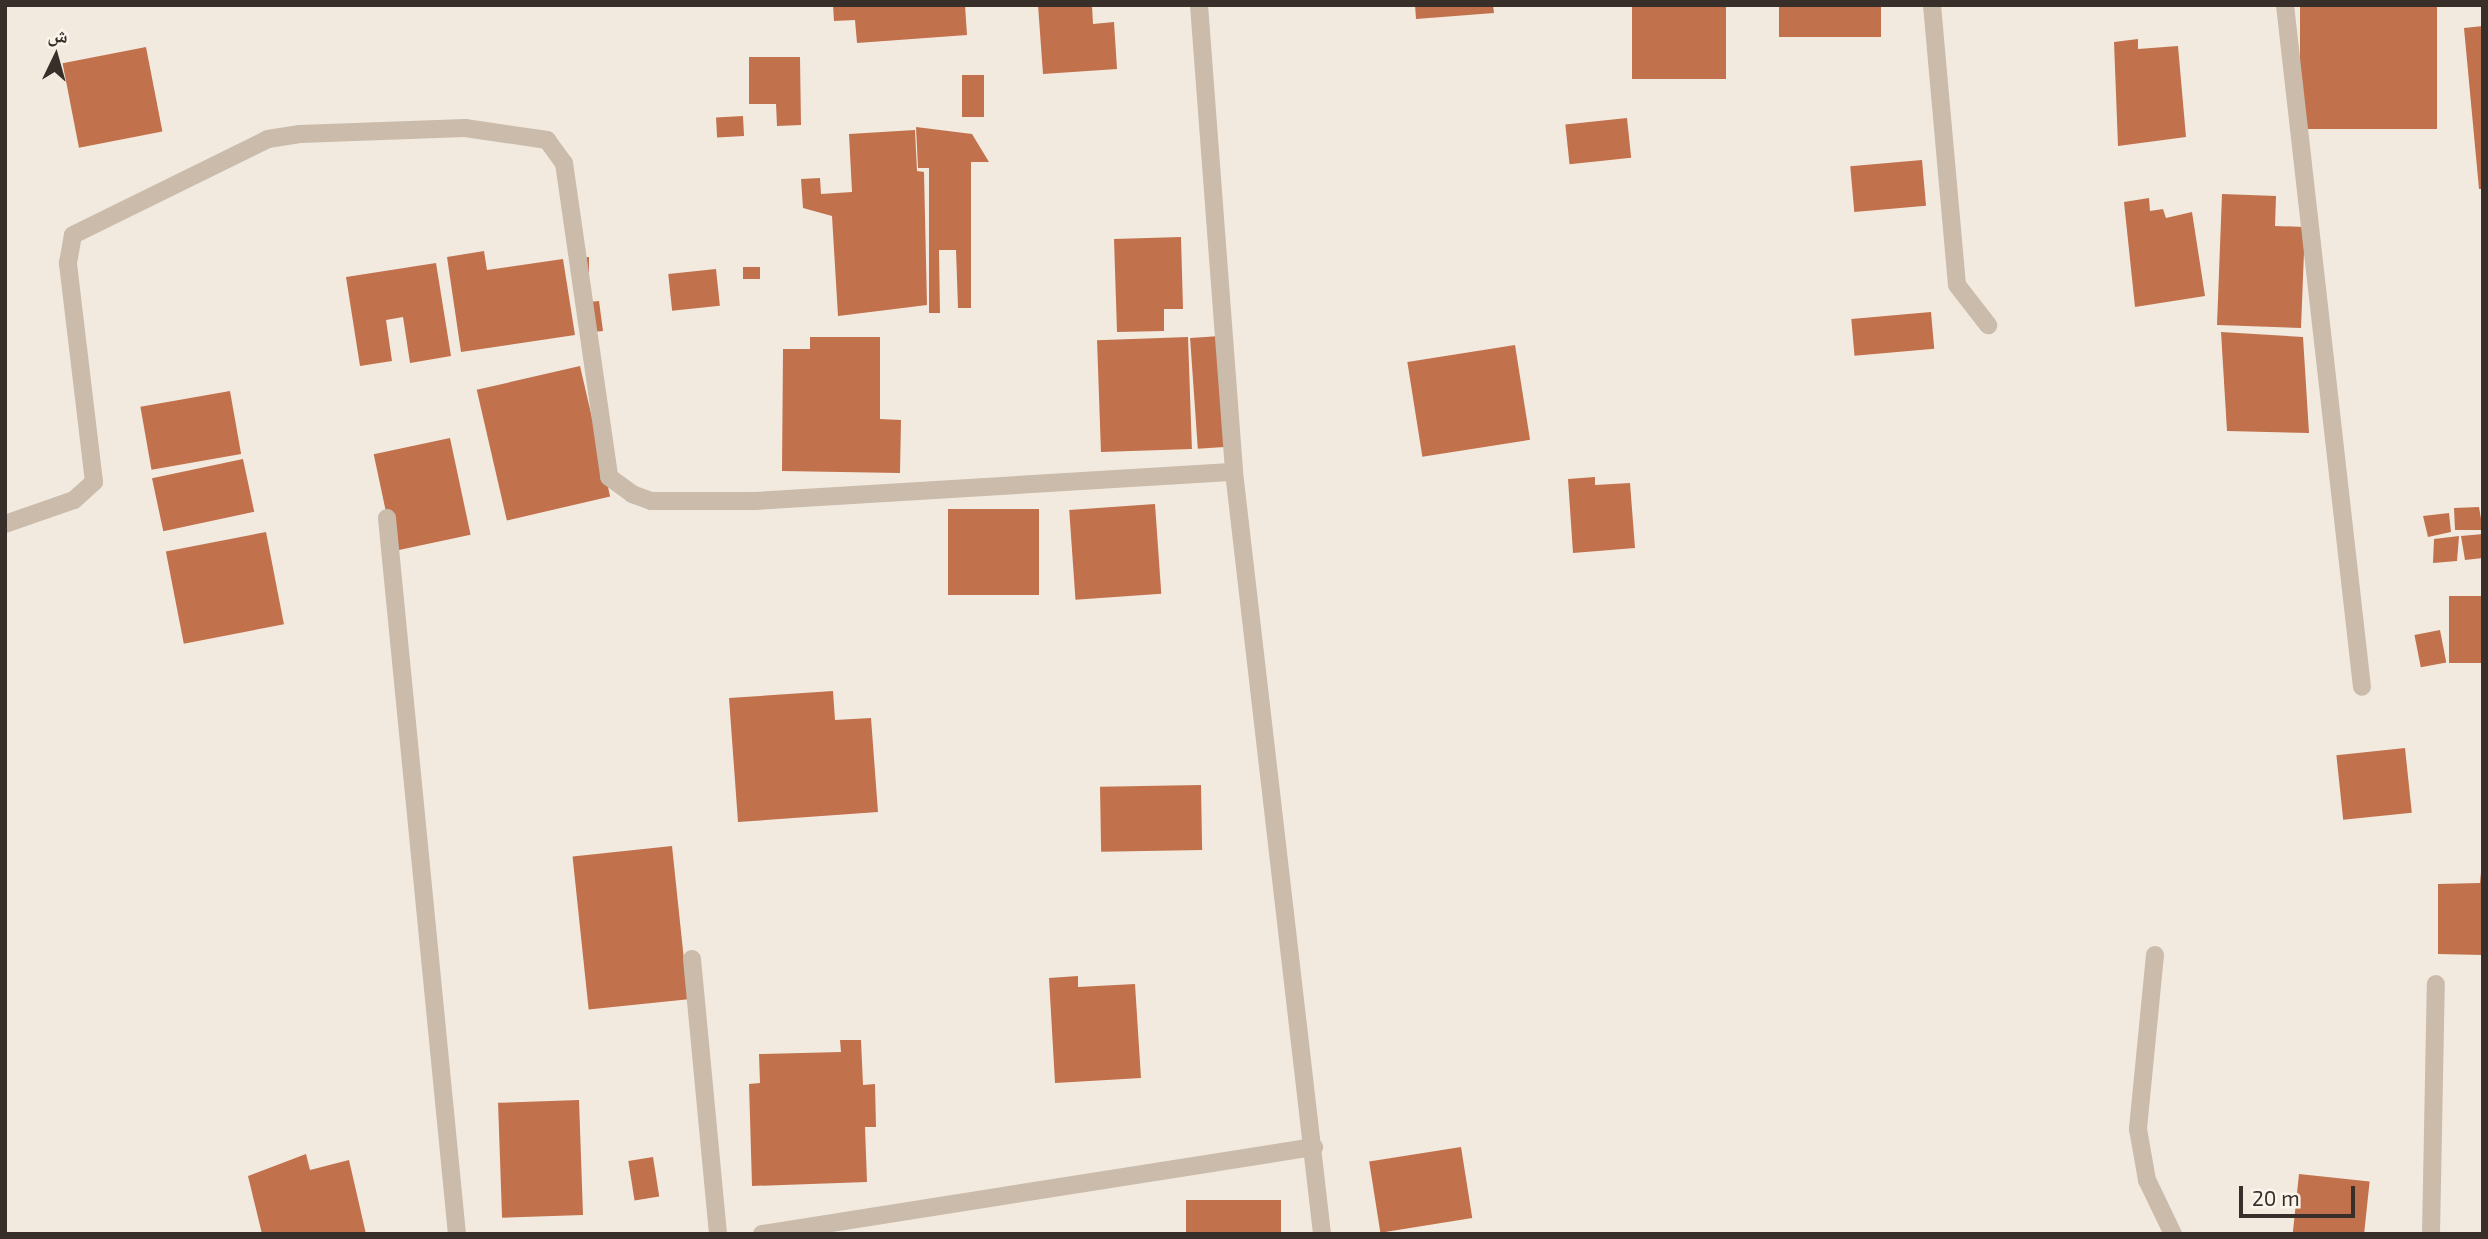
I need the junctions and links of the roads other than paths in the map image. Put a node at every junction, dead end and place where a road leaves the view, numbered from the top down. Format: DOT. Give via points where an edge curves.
graph roads {
  1 [pos="1199,5"];
  2 [pos="1932,5"];
  3 [pos="2285,5"];
  4 [pos="1987,325"];
  5 [pos="1234,472"];
  6 [pos="387,517"];
  7 [pos="5,524"];
  8 [pos="2362,687"];
  9 [pos="2155,955"];
  10 [pos="692,959"];
  11 [pos="2436,984"];
  12 [pos="1314,1147"];
  13 [pos="457,1234"];
  14 [pos="718,1234"];
  15 [pos="762,1234"];
  16 [pos="1322,1234"];
  17 [pos="2173,1234"];
  18 [pos="2431,1234"];
  1 -- 5 [label="street"];
  2 -- 4 [label="street" via="1957,285"];
  3 -- 8 [label="street"];
  5 -- 7 [label="street" via="755,501 641,498 609,477 564,163 547,139 465,128 300,134 268,139 73,235 68,263 94,482 74,500"];
  5 -- 12 [label="street"];
  6 -- 13 [label="street"];
  9 -- 17 [label="street" via="2138,1129 2147,1180"];
  10 -- 14 [label="street"];
  11 -- 18 [label="street"];
  12 -- 15 [label="street"];
  12 -- 16 [label="street"];
}
